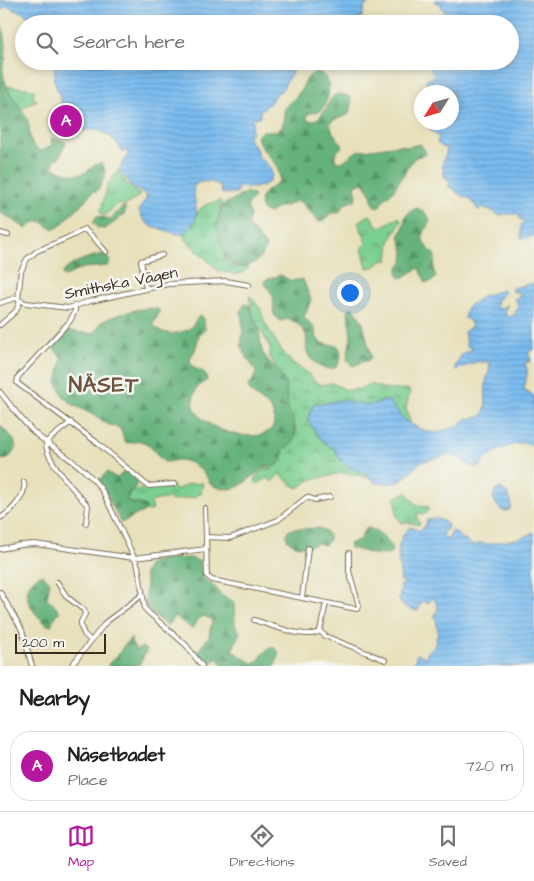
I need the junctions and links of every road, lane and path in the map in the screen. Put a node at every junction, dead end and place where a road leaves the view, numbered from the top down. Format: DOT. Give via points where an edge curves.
graph roads {
  1 [pos="0,233"];
  2 [pos="8,235"];
  3 [pos="106,252"];
  4 [pos="162,255"];
  5 [pos="249,285"];
  6 [pos="146,289"];
  7 [pos="19,300"];
  8 [pos="0,302"];
  9 [pos="75,306"];
  10 [pos="0,325"];
  11 [pos="0,392"];
  12 [pos="70,422"];
  13 [pos="46,442"];
  14 [pos="24,482"];
  15 [pos="175,484"];
  16 [pos="330,496"];
  17 [pos="205,508"];
  18 [pos="0,518"];
  19 [pos="86,524"];
  20 [pos="206,537"];
  21 [pos="308,548"];
  22 [pos="0,549"];
  23 [pos="206,550"];
  24 [pos="349,553"];
  25 [pos="134,558"];
  26 [pos="57,582"];
  27 [pos="0,592"];
  28 [pos="142,595"];
  29 [pos="302,598"];
  30 [pos="326,602"];
  31 [pos="254,620"];
  32 [pos="320,631"];
  33 [pos="91,641"];
  34 [pos="385,660"];
  35 [pos="30,665"];
  36 [pos="72,665"];
  37 [pos="79,666"];
  38 [pos="202,666"];
  1 -- 2 [label="street"];
  3 -- 7 [label="street" via="84,229 37,252 22,267"];
  4 -- 6 [label="street" via="141,261"];
  5 -- 6 [label="street, Smithska Vägen" via="226,281 168,284"];
  6 -- 9 [label="street, Smithska Vägen"];
  7 -- 8 [label="street, Smithska Vägen" via="12,298"];
  7 -- 9 [label="street, Smithska Vägen" via="68,308"];
  7 -- 10 [label="street" via="16,311"];
  9 -- 12 [label="street" via="67,324 16,381"];
  11 -- 13 [label="street"];
  12 -- 13 [label="street"];
  12 -- 15 [label="street" via="148,486"];
  13 -- 19 [label="street" via="52,460 88,506"];
  13 -- 25 [label="street" via="96,482"];
  14 -- 18 [label="street" via="22,495"];
  16 -- 20 [label="street" via="315,500 307,497 280,519 230,538"];
  17 -- 20 [label="street"];
  20 -- 23 [label="street"];
  21 -- 29 [label="street"];
  22 -- 25 [label="street" via="35,544"];
  23 -- 25 [label="street"];
  23 -- 29 [label="street" via="209,579"];
  24 -- 30 [label="street" via="349,571 359,607"];
  25 -- 28 [label="street"];
  26 -- 33 [label="street" via="67,597 84,610 81,627"];
  27 -- 35 [label="street" via="22,629"];
  28 -- 33 [label="street" via="108,621"];
  28 -- 38 [label="street" via="148,613 186,645"];
  29 -- 30 [label="street"];
  30 -- 32 [label="street"];
  31 -- 32 [label="street" via="304,634"];
  32 -- 34 [label="street" via="325,636"];
  33 -- 36 [label="street"];
  36 -- 37 [label="street"];
}
